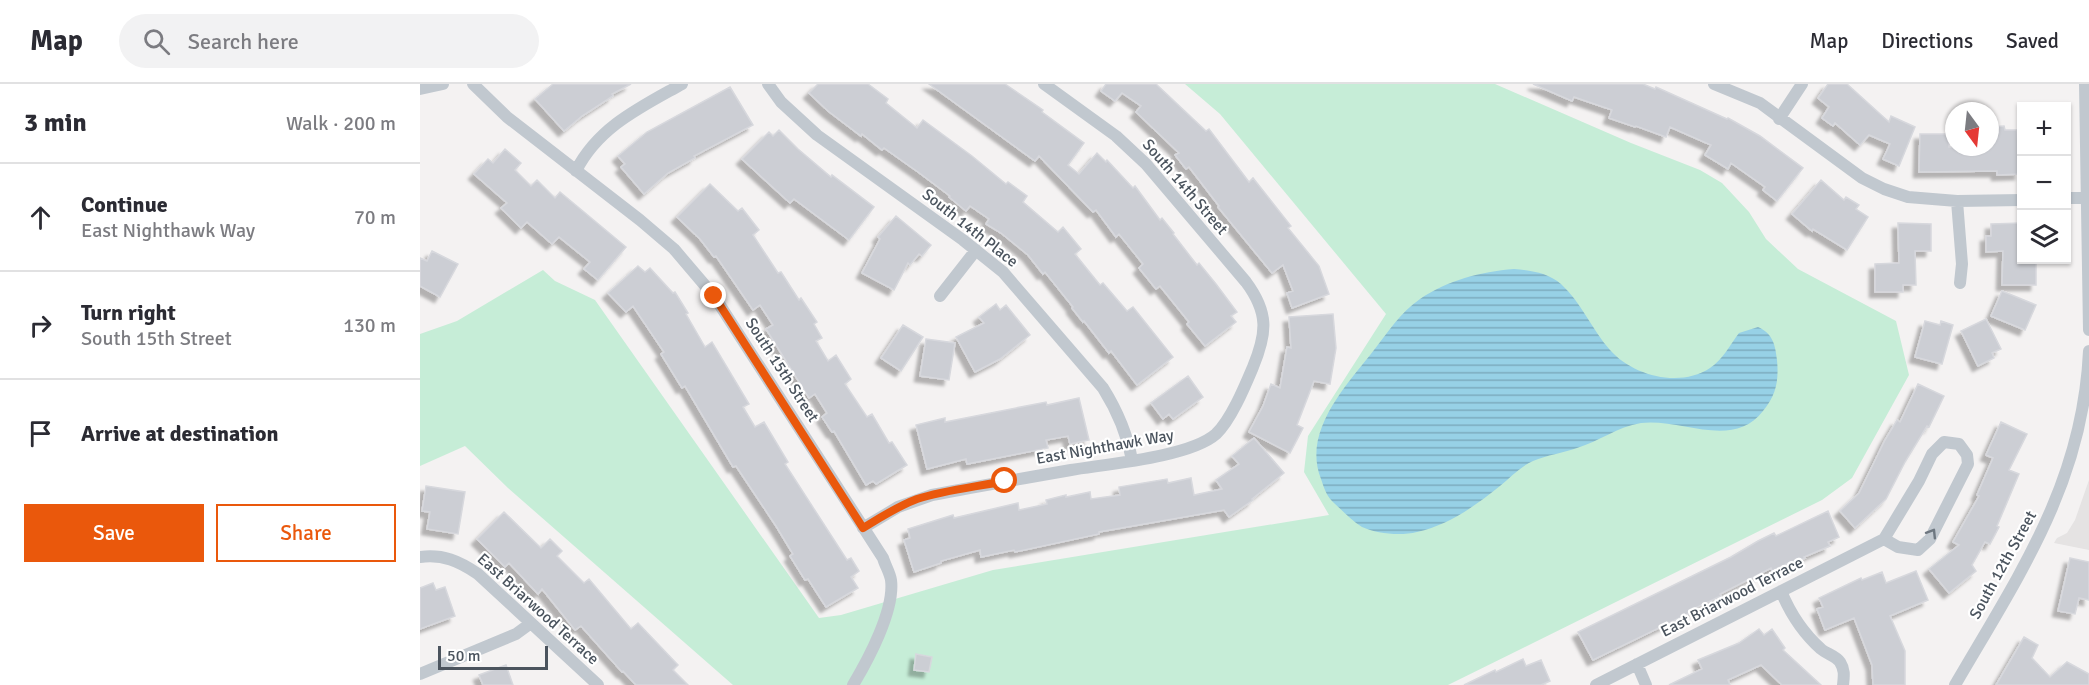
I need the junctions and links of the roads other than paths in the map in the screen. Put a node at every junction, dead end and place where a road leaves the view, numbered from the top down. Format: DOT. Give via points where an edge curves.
graph roads {
  1 [pos="443,84"];
  2 [pos="473,84"];
  3 [pos="682,84"];
  4 [pos="768,84"];
  5 [pos="1044,84"];
  6 [pos="1714,84"];
  7 [pos="1802,84"];
  8 [pos="2085,84"];
  9 [pos="420,89"];
  10 [pos="1779,119"];
  11 [pos="576,171"];
  12 [pos="2071,198"];
  13 [pos="2085,198"];
  14 [pos="2017,200"];
  15 [pos="1957,201"];
  16 [pos="976,250"];
  17 [pos="1960,283"];
  18 [pos="940,296"];
  19 [pos="2089,330"];
  20 [pos="1263,339"];
  21 [pos="2089,351"];
  22 [pos="1132,460"];
  23 [pos="863,528"];
  24 [pos="1884,539"];
  25 [pos="420,557"];
  26 [pos="1781,591"];
  27 [pos="531,623"];
  28 [pos="1637,664"];
  29 [pos="420,674"];
  30 [pos="598,685"];
  31 [pos="853,685"];
  32 [pos="1596,685"];
  33 [pos="1646,685"];
  34 [pos="1843,685"];
  35 [pos="1954,685"];
  1 -- 9 [label="street"];
  2 -- 11 [label="street, South 15th Street" via="507,117"];
  3 -- 11 [label="street" via="610,127 583,156"];
  4 -- 16 [label="street, South 14th Place" via="781,102 817,135"];
  5 -- 20 [label="street, South 14th Street" via="1116,136 1154,172 1254,292 1263,316"];
  6 -- 10 [label="street" via="1760,103"];
  7 -- 10 [label="street"];
  8 -- 13 [label="street"];
  10 -- 15 [label="street" via="1862,178 1884,189 1908,197"];
  11 -- 23 [label="street, South 15th Street" via="674,249 714,296"];
  12 -- 13 [label="street"];
  13 -- 19 [label="street"];
  14 -- 15 [label="street"];
  15 -- 17 [label="street"];
  16 -- 18 [label="street"];
  16 -- 22 [label="street, South 14th Place" via="1017,287 1103,388 1124,427"];
  20 -- 22 [label="street, East Nighthawk Way" via="1247,379 1216,434 1182,451"];
  21 -- 35 [label="street, South 12th Street" via="2079,429 2059,494 2030,556"];
  22 -- 23 [label="street, East Nighthawk Way" via="932,495 898,507"];
  23 -- 31 [label="street, South 15th Street" via="883,558 891,580 890,598 879,635"];
  24 -- 24 [label="street, one-way" via="1918,550 1930,539 1968,464 1959,444 1944,442 1932,454"];
  24 -- 26 [label="street, East Briarwood Terrace"];
  25 -- 27 [label="street, East Briarwood Terrace" via="449,558 464,564"];
  26 -- 28 [label="street, East Briarwood Terrace"];
  26 -- 34 [label="street" via="1807,635 1822,651 1838,659 1844,671"];
  27 -- 29 [label="street" via="516,634"];
  27 -- 30 [label="street, East Briarwood Terrace"];
  28 -- 32 [label="street, East Briarwood Terrace"];
  28 -- 33 [label="street"];
}
